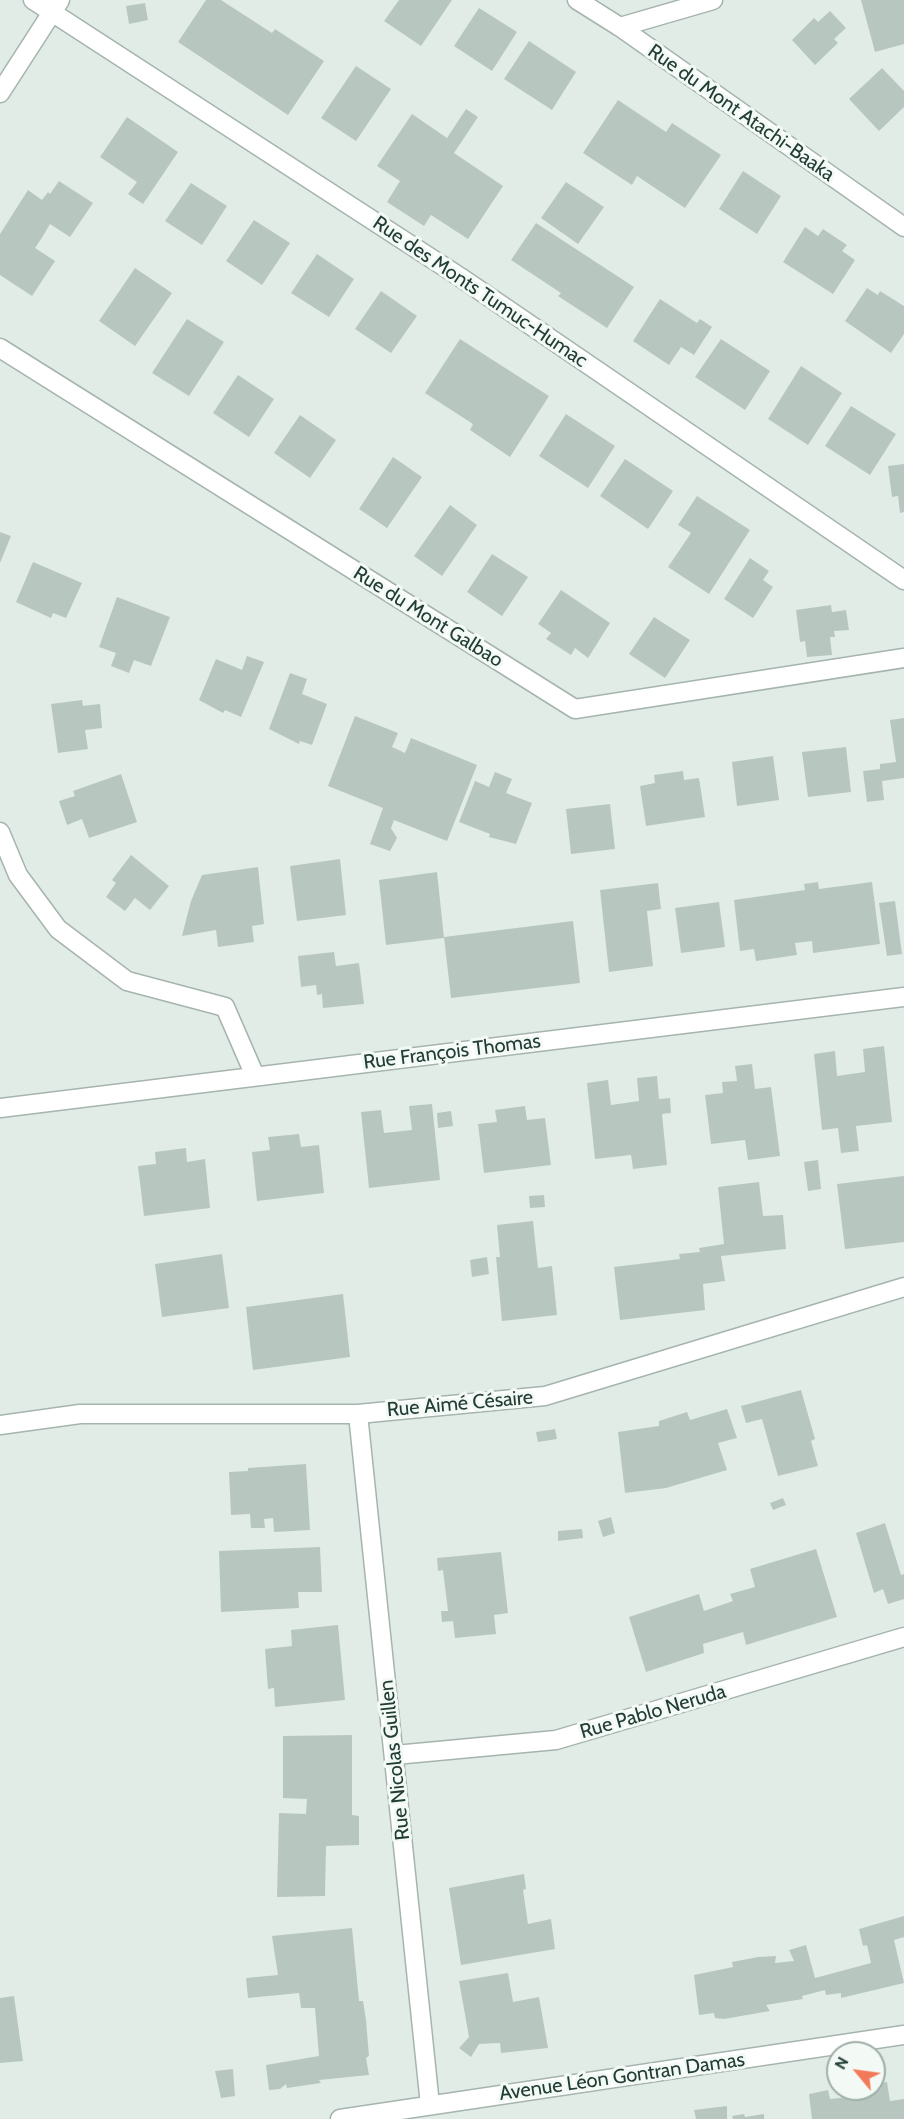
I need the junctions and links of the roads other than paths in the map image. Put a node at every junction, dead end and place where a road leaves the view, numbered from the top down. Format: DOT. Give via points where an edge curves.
graph roads {
  1 [pos="33,0"];
  2 [pos="577,0"];
  3 [pos="713,0"];
  4 [pos="55,6"];
  5 [pos="620,27"];
  6 [pos="0,93"];
  7 [pos="904,227"];
  8 [pos="0,348"];
  9 [pos="904,580"];
  10 [pos="904,658"];
  11 [pos="0,832"];
  12 [pos="904,997"];
  13 [pos="255,1076"];
  14 [pos="0,1108"];
  15 [pos="904,1287"];
  16 [pos="358,1414"];
  17 [pos="0,1425"];
  18 [pos="904,1637"];
  19 [pos="395,1755"];
  20 [pos="904,2035"];
  21 [pos="430,2105"];
  22 [pos="340,2119"];
  1 -- 4 [label="street, Rue des Monts Tumuc-Humac"];
  2 -- 5 [label="street, Rue du Mont Atachi-Baaka"];
  3 -- 5 [label="street"];
  4 -- 6 [label="street"];
  4 -- 9 [label="street, Rue des Monts Tumuc-Humac"];
  5 -- 7 [label="street, Rue du Mont Atachi-Baaka"];
  8 -- 10 [label="street, Rue du Mont Galbao" via="575,709"];
  11 -- 13 [label="street" via="18,875 58,929 127,981 225,1007"];
  12 -- 13 [label="street, Rue François Thomas"];
  13 -- 14 [label="street, Rue François Thomas"];
  15 -- 16 [label="street, Rue Aimé Césaire" via="545,1396"];
  16 -- 17 [label="street, Rue Aimé Césaire" via="80,1414"];
  16 -- 19 [label="street, Rue Nicolas Guillen"];
  18 -- 19 [label="street, Rue Pablo Neruda" via="556,1740"];
  19 -- 21 [label="street, Rue Nicolas Guillen"];
  20 -- 21 [label="street, Avenue Léon Gontran Damas"];
  21 -- 22 [label="street, Avenue Léon Gontran Damas"];
}
